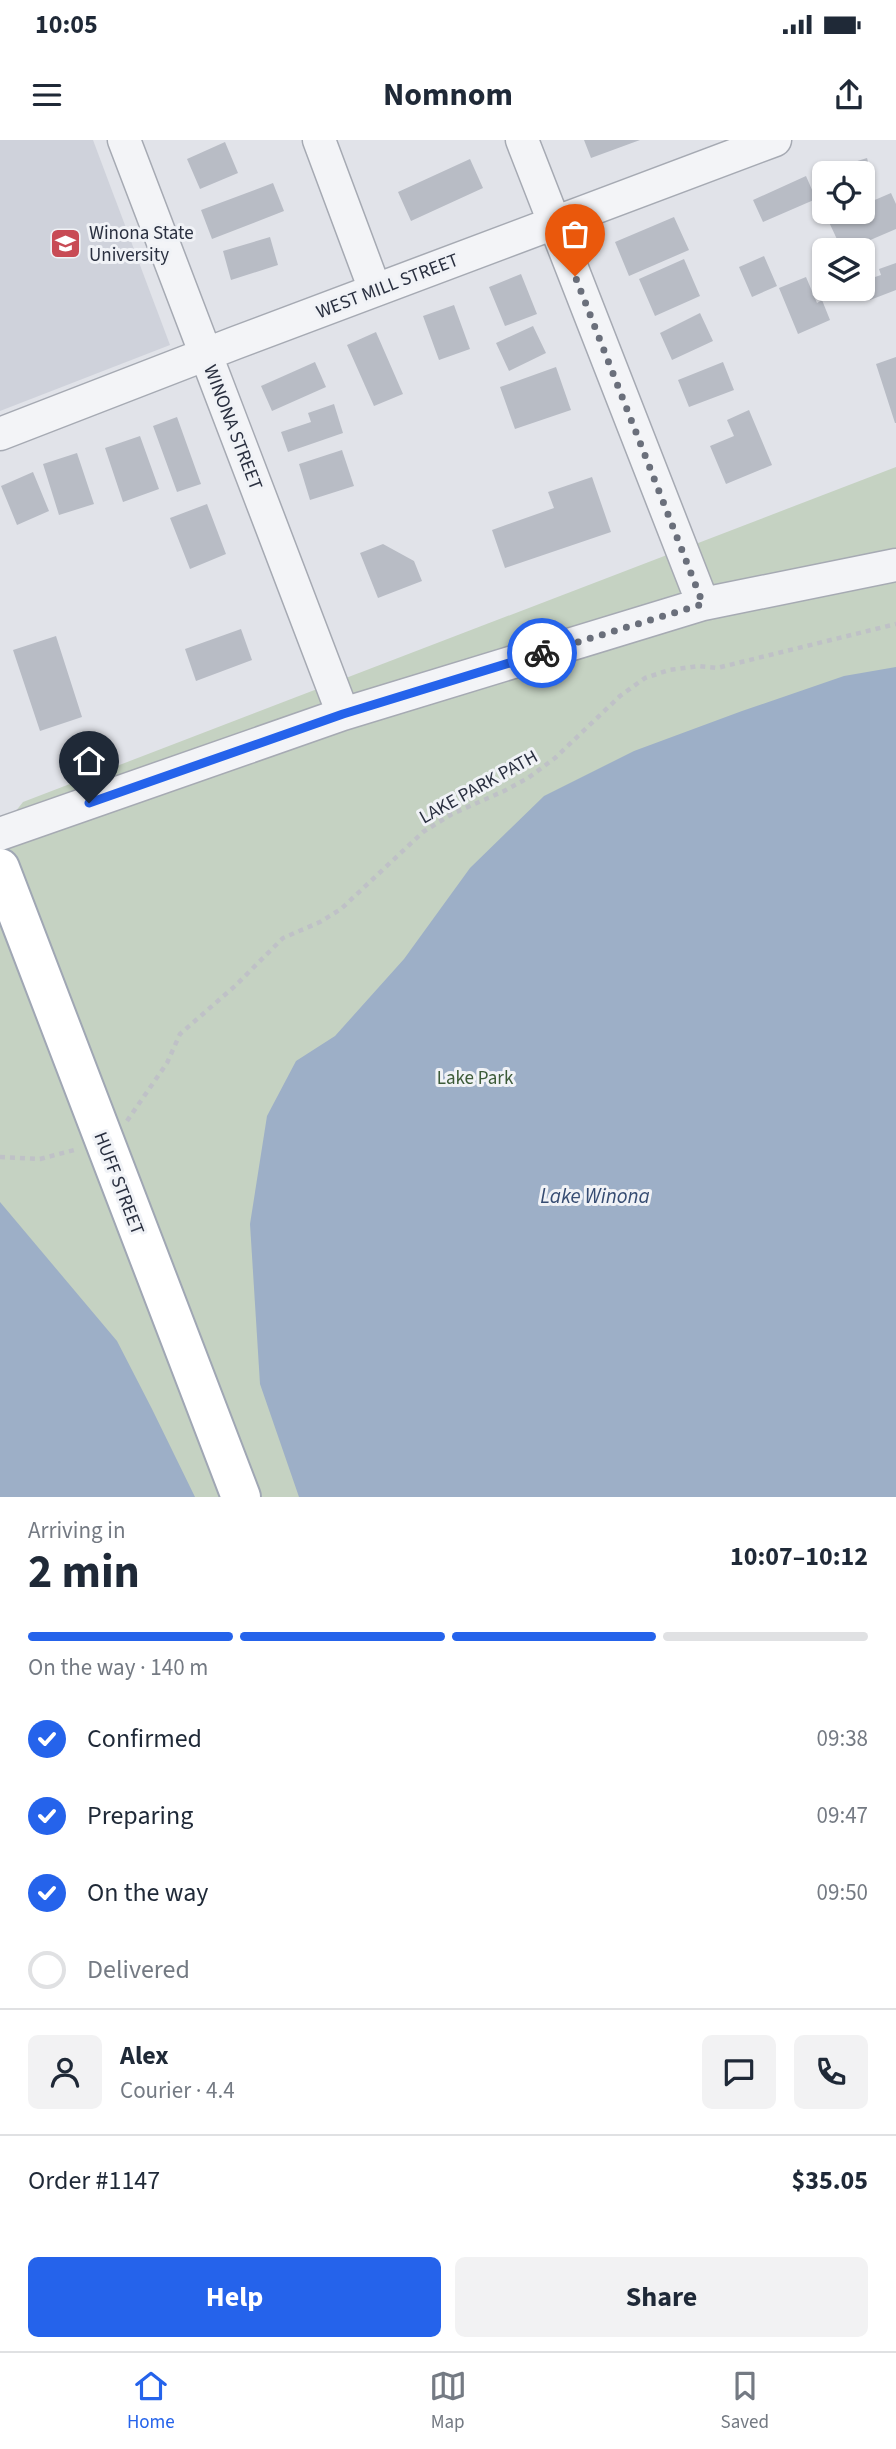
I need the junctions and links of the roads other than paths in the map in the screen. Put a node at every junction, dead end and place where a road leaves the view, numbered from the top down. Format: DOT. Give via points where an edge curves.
graph roads {
  1 [pos="124,140"];
  2 [pos="319,140"];
  3 [pos="522,140"];
  4 [pos="775,140"];
  5 [pos="724,149"];
  6 [pos="554,222"];
  7 [pos="375,290"];
  8 [pos="206,354"];
  9 [pos="0,434"];
  10 [pos="896,565"];
  11 [pos="703,604"];
  12 [pos="343,714"];
  13 [pos="0,834"];
  14 [pos="0,868"];
  15 [pos="241,1497"];
  1 -- 8 [label="street, WINONA STREET"];
  2 -- 7 [label="street"];
  3 -- 6 [label="street"];
  4 -- 5 [label="street, WEST MILL STREET"];
  5 -- 6 [label="street, WEST MILL STREET"];
  6 -- 7 [label="street, WEST MILL STREET"];
  6 -- 11 [label="street"];
  7 -- 8 [label="street, WEST MILL STREET"];
  8 -- 9 [label="street, WEST MILL STREET"];
  8 -- 12 [label="street, WINONA STREET"];
  10 -- 11 [label="street"];
  11 -- 12 [label="street"];
  12 -- 13 [label="street"];
  14 -- 15 [label="main road, HUFF STREET" via="112,1133"];
}
